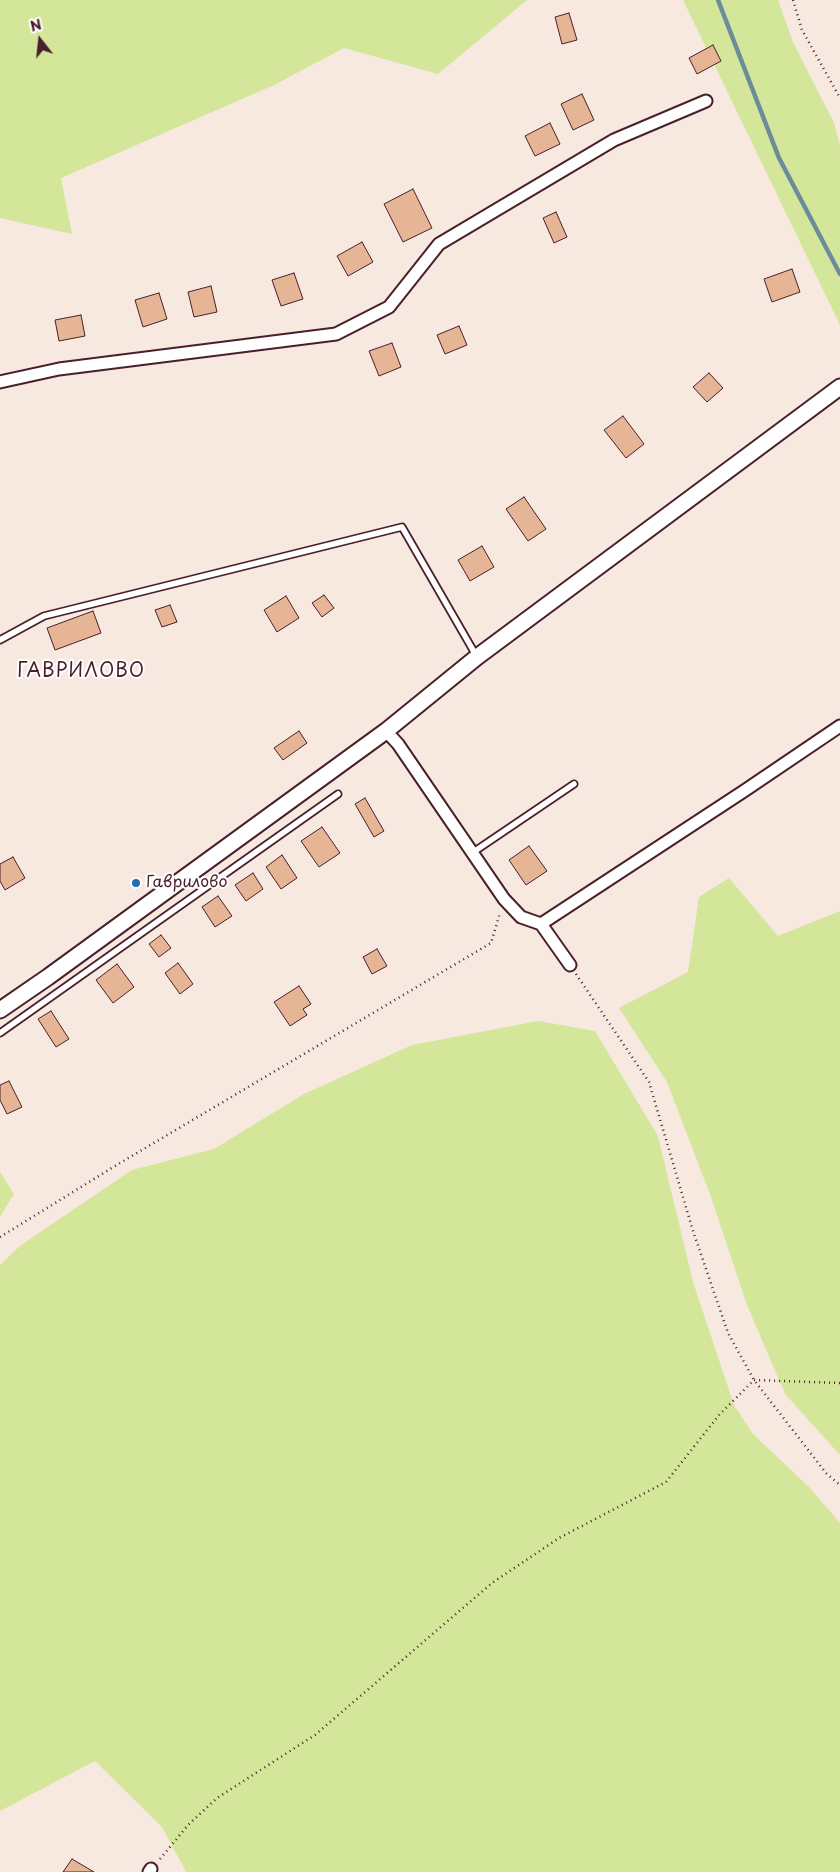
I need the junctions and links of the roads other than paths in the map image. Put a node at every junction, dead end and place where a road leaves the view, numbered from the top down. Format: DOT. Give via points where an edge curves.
graph roads {
  1 [pos="706,101"];
  2 [pos="0,382"];
  3 [pos="840,387"];
  4 [pos="0,640"];
  5 [pos="476,657"];
  6 [pos="840,726"];
  7 [pos="386,730"];
  8 [pos="574,784"];
  9 [pos="338,794"];
  10 [pos="472,853"];
  11 [pos="541,924"];
  12 [pos="570,964"];
  13 [pos="0,1010"];
  14 [pos="0,1032"];
  1 -- 2 [label="street" via="614,140 439,244 389,307 336,334 59,369"];
  3 -- 5 [label="street"];
  4 -- 5 [label="lane" via="44,616 402,527"];
  5 -- 7 [label="street"];
  6 -- 11 [label="street"];
  7 -- 10 [label="street"];
  7 -- 13 [label="street"];
  8 -- 10 [label="lane"];
  9 -- 14 [label="lane"];
  10 -- 11 [label="street" via="521,918"];
  11 -- 12 [label="street"];
}
